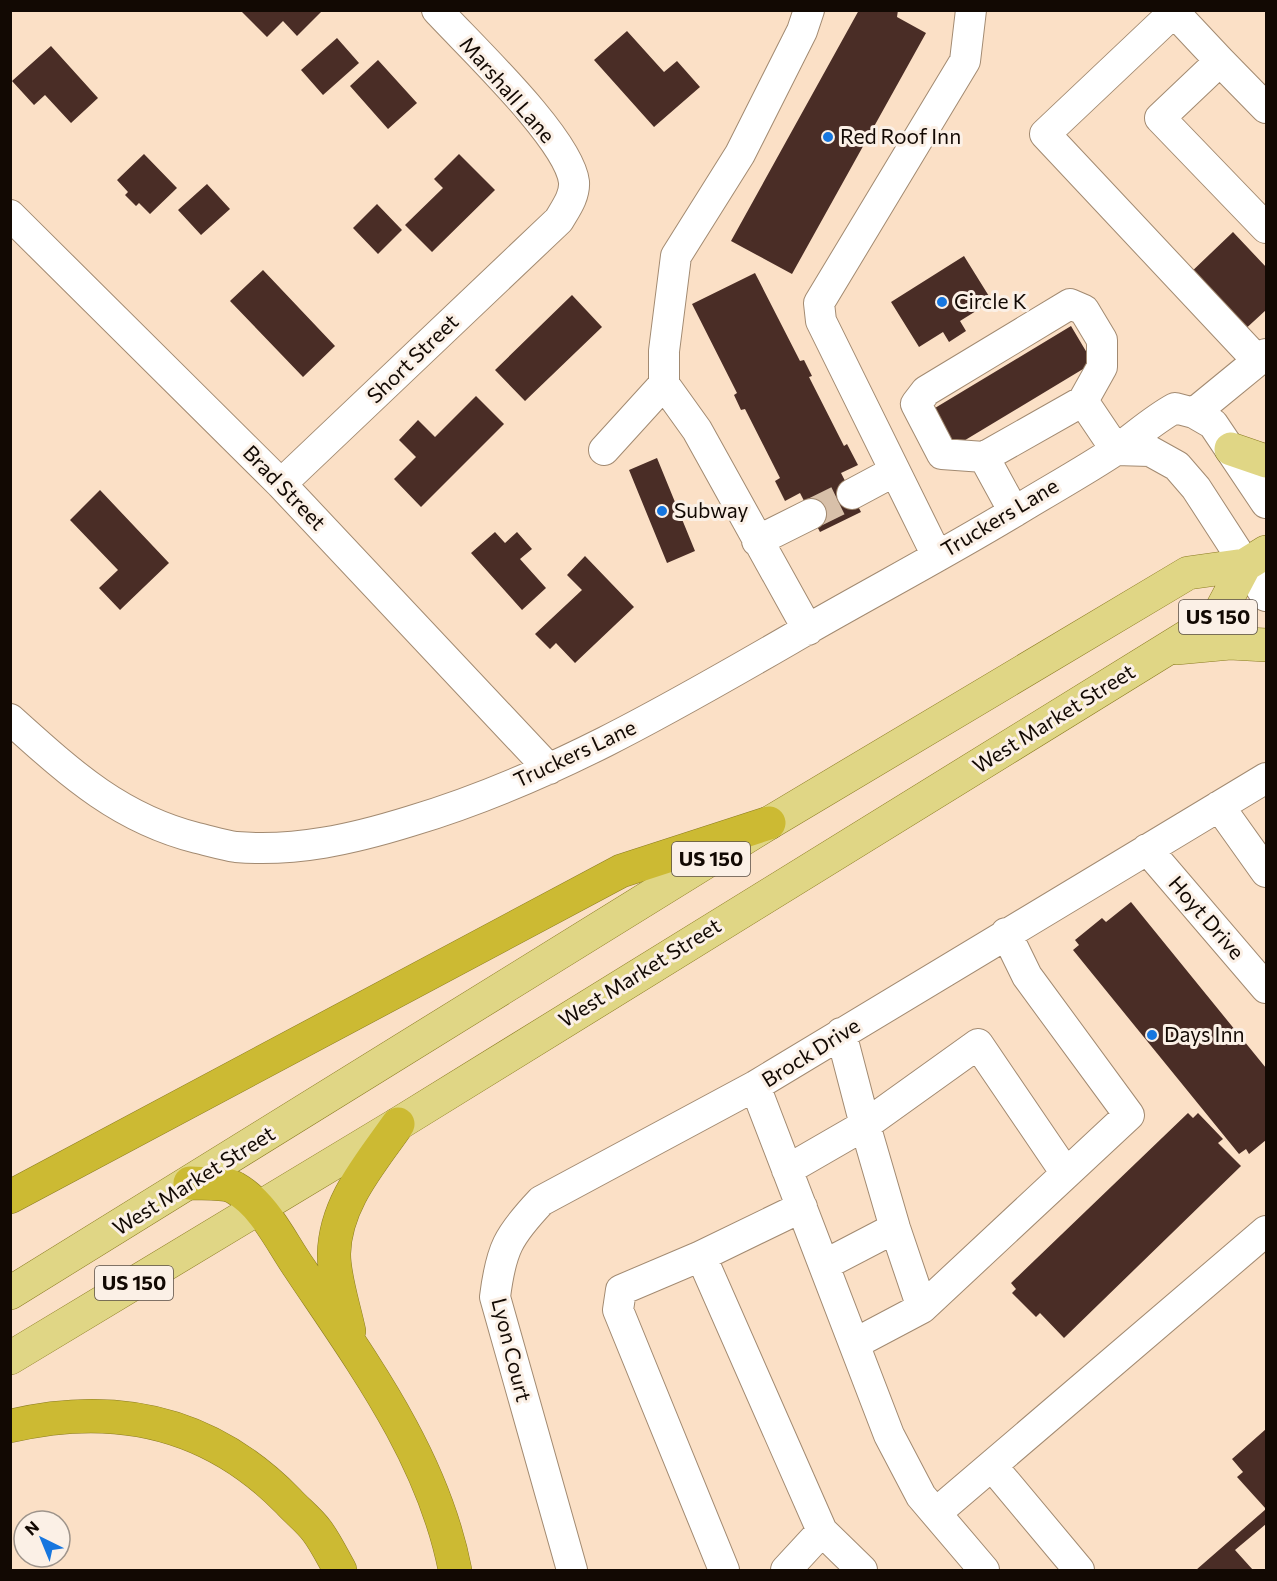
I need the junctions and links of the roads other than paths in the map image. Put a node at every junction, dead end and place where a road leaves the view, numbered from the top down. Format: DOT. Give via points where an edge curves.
graph roads {
  1 [pos="437,10"];
  2 [pos="809,10"];
  3 [pos="971,10"];
  4 [pos="1220,62"];
  5 [pos="1266,108"];
  6 [pos="10,215"];
  7 [pos="1266,228"];
  8 [pos="544,235"];
  9 [pos="1262,357"];
  10 [pos="664,384"];
  11 [pos="1083,401"];
  12 [pos="1194,413"];
  13 [pos="1231,449"];
  14 [pos="604,450"];
  15 [pos="1116,450"];
  16 [pos="984,457"];
  17 [pos="1266,461"];
  18 [pos="895,471"];
  19 [pos="281,484"];
  20 [pos="852,494"];
  21 [pos="1266,503"];
  22 [pos="1014,512"];
  23 [pos="811,514"];
  24 [pos="757,541"];
  25 [pos="937,556"];
  26 [pos="1256,558"];
  27 [pos="1266,596"];
  28 [pos="808,630"];
  29 [pos="1266,645"];
  30 [pos="1168,648"];
  31 [pos="10,719"];
  32 [pos="549,769"];
  33 [pos="1266,778"];
  34 [pos="1219,806"];
  35 [pos="769,824"];
  36 [pos="1147,849"];
  37 [pos="1266,873"];
  38 [pos="1006,933"];
  39 [pos="1266,988"];
  40 [pos="841,1033"];
  41 [pos="755,1086"];
  42 [pos="398,1124"];
  43 [pos="865,1125"];
  44 [pos="788,1170"];
  45 [pos="1065,1172"];
  46 [pos="190,1183"];
  47 [pos="10,1197"];
  48 [pos="258,1207"];
  49 [pos="802,1207"];
  50 [pos="895,1228"];
  51 [pos="1266,1232"];
  52 [pos="701,1256"];
  53 [pos="824,1265"];
  54 [pos="10,1293"];
  55 [pos="922,1308"];
  56 [pos="854,1344"];
  57 [pos="352,1345"];
  58 [pos="10,1358"];
  59 [pos="10,1426"];
  60 [pos="992,1466"];
  61 [pos="936,1513"];
  62 [pos="822,1531"];
  63 [pos="340,1570"];
  64 [pos="455,1570"];
  65 [pos="572,1570"];
  66 [pos="724,1570"];
  67 [pos="786,1570"];
  68 [pos="862,1570"];
  69 [pos="984,1570"];
  70 [pos="1080,1570"];
  1 -- 8 [label="street, Marshall Lane" via="542,124 569,165 573,193 559,220"];
  2 -- 10 [label="street" via="740,154 676,256 664,351"];
  3 -- 18 [label="street" via="965,62 819,303 821,321"];
  4 -- 5 [label="street"];
  4 -- 7 [label="street" via="1160,118"];
  4 -- 9 [label="street" via="1174,12 1045,134"];
  6 -- 19 [label="street, Brad Street"];
  8 -- 19 [label="street, Short Street"];
  9 -- 12 [label="street"];
  10 -- 14 [label="street"];
  10 -- 24 [label="street" via="697,430"];
  11 -- 15 [label="street"];
  11 -- 16 [label="street"];
  11 -- 16 [label="street" via="1102,367 1102,340 1084,310 1070,304 926,391 916,404 942,454"];
  12 -- 13 [label="street" via="1213,424"];
  12 -- 15 [label="street, Truckers Lane" via="1175,408"];
  13 -- 17 [label="main road"];
  13 -- 21 [label="street"];
  15 -- 22 [label="street, Truckers Lane"];
  15 -- 26 [label="street" via="1150,452 1177,466"];
  16 -- 22 [label="street"];
  18 -- 20 [label="street"];
  18 -- 25 [label="street"];
  19 -- 32 [label="street, Brad Street"];
  22 -- 25 [label="street, Truckers Lane"];
  23 -- 24 [label="street"];
  24 -- 28 [label="street"];
  25 -- 28 [label="street, Truckers Lane"];
  26 -- 27 [label="street"];
  26 -- 30 [label="main road, West Market Street / US 150" via="1217,618"];
  26 -- 35 [label="main road, West Market Street / US 150" via="1188,573"];
  28 -- 32 [label="street, Truckers Lane" via="681,704"];
  29 -- 30 [label="main road" via="1230,643"];
  30 -- 42 [label="main road, West Market Street / US 150"];
  31 -- 32 [label="street, Truckers Lane" via="69,773 114,805 180,833 233,846 299,848 372,833 455,808"];
  33 -- 34 [label="street, Brock Drive"];
  34 -- 36 [label="street, Brock Drive"];
  34 -- 37 [label="street"];
  35 -- 46 [label="main road, West Market Street / US 150"];
  35 -- 47 [label="highway" via="621,871"];
  36 -- 38 [label="street, Brock Drive"];
  36 -- 39 [label="street, Hoyt Drive"];
  38 -- 40 [label="street, Brock Drive"];
  38 -- 45 [label="street" via="1028,976 1129,1115"];
  40 -- 41 [label="street, Brock Drive"];
  40 -- 43 [label="street"];
  41 -- 44 [label="street, Brock Drive"];
  41 -- 65 [label="street, Lyon Court" via="541,1201 518,1225 502,1252 495,1297 502,1330"];
  42 -- 48 [label="main road, West Market Street / US 150"];
  42 -- 57 [label="highway" via="359,1180 340,1216 334,1255"];
  43 -- 44 [label="street"];
  43 -- 45 [label="street" via="978,1044"];
  43 -- 50 [label="street"];
  44 -- 49 [label="street, Brock Drive"];
  45 -- 55 [label="street"];
  46 -- 48 [label="highway" via="233,1186"];
  46 -- 54 [label="main road, West Market Street / US 150"];
  48 -- 57 [label="highway"];
  48 -- 58 [label="main road, West Market Street / US 150"];
  49 -- 52 [label="street"];
  49 -- 53 [label="street, Brock Drive"];
  50 -- 53 [label="street"];
  50 -- 55 [label="street"];
  51 -- 60 [label="street"];
  52 -- 62 [label="street"];
  52 -- 66 [label="street" via="621,1290 618,1310"];
  53 -- 56 [label="street, Brock Drive"];
  55 -- 56 [label="street"];
  56 -- 61 [label="street, Brock Drive" via="889,1435 921,1496"];
  57 -- 64 [label="highway" via="407,1436 433,1491"];
  59 -- 63 [label="highway" via="46,1418 131,1417 215,1444 265,1478 317,1531"];
  60 -- 61 [label="street"];
  60 -- 70 [label="street"];
  61 -- 69 [label="street, Brock Drive"];
  62 -- 67 [label="street"];
  62 -- 68 [label="street"];
}
